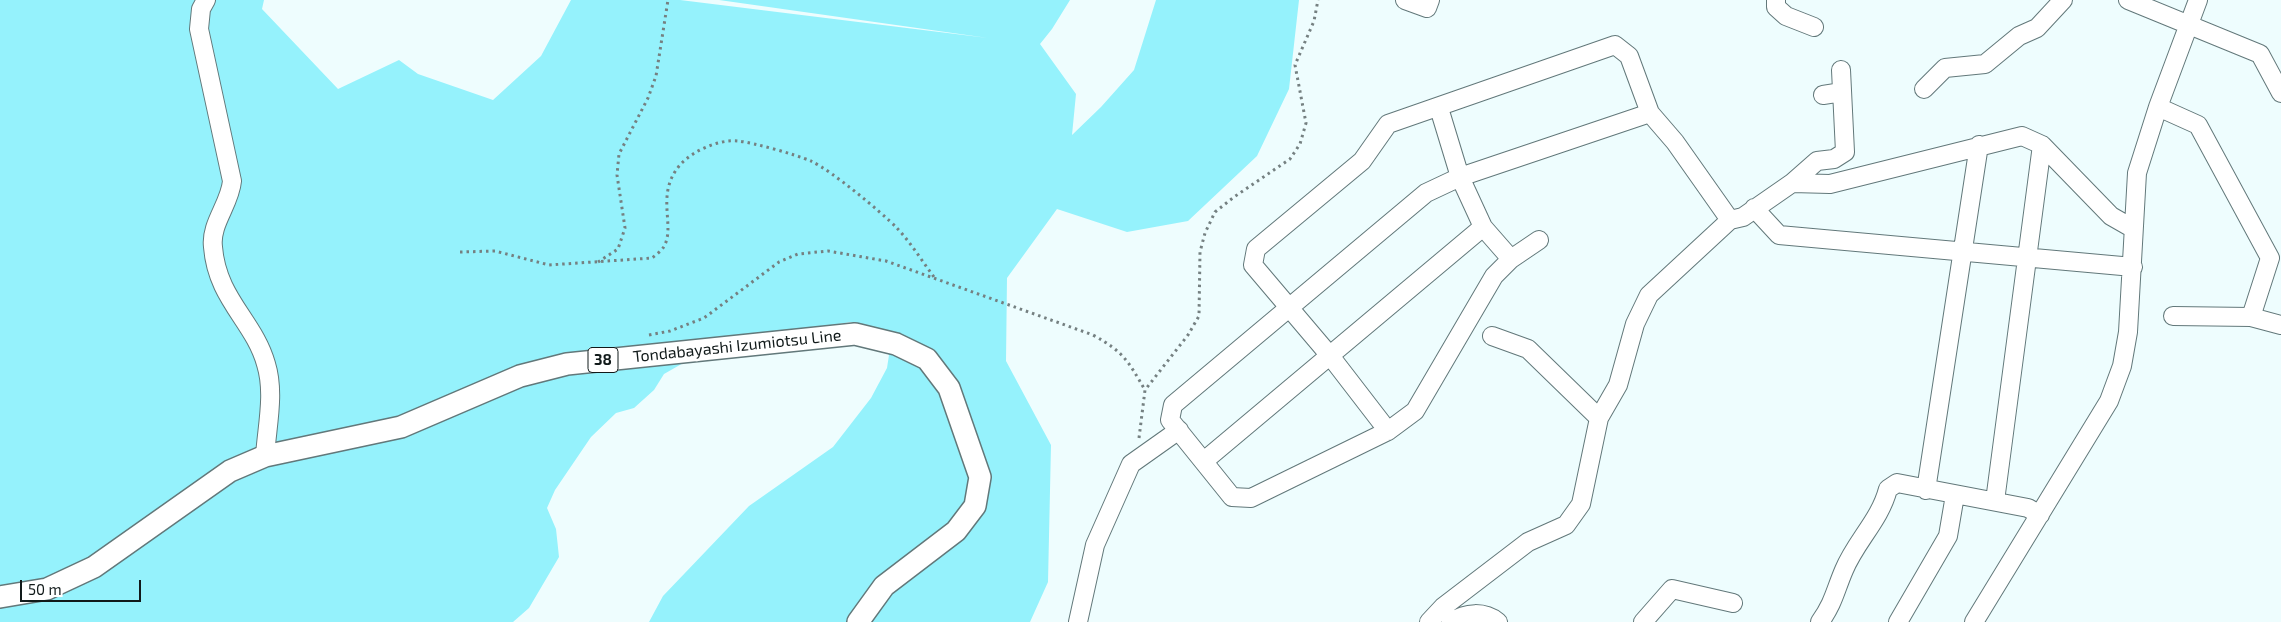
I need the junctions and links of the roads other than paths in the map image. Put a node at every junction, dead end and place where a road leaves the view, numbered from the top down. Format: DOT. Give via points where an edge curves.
graph roads {
  1 [pos="206,0"];
  2 [pos="1405,0"];
  3 [pos="1430,0"];
  4 [pos="1776,0"];
  5 [pos="2062,0"];
  6 [pos="2128,0"];
  7 [pos="2198,0"];
  8 [pos="2189,26"];
  9 [pos="1814,27"];
  10 [pos="1841,70"];
  11 [pos="1924,89"];
  12 [pos="1842,92"];
  13 [pos="2281,93"];
  14 [pos="1823,95"];
  15 [pos="2158,107"];
  16 [pos="1438,108"];
  17 [pos="1650,113"];
  18 [pos="1979,145"];
  19 [pos="2042,145"];
  20 [pos="1460,177"];
  21 [pos="1792,183"];
  22 [pos="1754,208"];
  23 [pos="1730,220"];
  24 [pos="1484,227"];
  25 [pos="2132,228"];
  26 [pos="1539,240"];
  27 [pos="1962,252"];
  28 [pos="2028,256"];
  29 [pos="1511,259"];
  30 [pos="2276,259"];
  31 [pos="2133,267"];
  32 [pos="1289,307"];
  33 [pos="2173,316"];
  34 [pos="2251,317"];
  35 [pos="2281,325"];
  36 [pos="1492,336"];
  37 [pos="1331,357"];
  38 [pos="1599,418"];
  39 [pos="1179,430"];
  40 [pos="1388,431"];
  41 [pos="265,456"];
  42 [pos="1204,461"];
  43 [pos="1926,490"];
  44 [pos="1955,495"];
  45 [pos="1995,501"];
  46 [pos="2040,515"];
  47 [pos="0,597"];
  48 [pos="1733,603"];
  49 [pos="858,622"];
  50 [pos="1078,622"];
  51 [pos="1429,622"];
  52 [pos="1451,622"];
  53 [pos="1498,622"];
  54 [pos="1643,622"];
  55 [pos="1820,622"];
  56 [pos="1898,622"];
  57 [pos="1974,622"];
  1 -- 41 [label="street" via="201,9 199,29 232,181 231,194 212,244 224,290 266,362 270,384"];
  2 -- 3 [label="street" via="1427,8"];
  4 -- 9 [label="street" via="1776,6 1786,16"];
  5 -- 11 [label="street" via="2037,28 2019,36 1985,64 1944,68"];
  6 -- 8 [label="street"];
  7 -- 8 [label="street"];
  8 -- 13 [label="street" via="2260,54"];
  8 -- 15 [label="street"];
  10 -- 12 [label="street"];
  12 -- 14 [label="street"];
  12 -- 21 [label="street" via="1845,152 1834,159 1817,161"];
  15 -- 25 [label="street" via="2137,173"];
  15 -- 30 [label="street" via="2198,125"];
  16 -- 17 [label="street" via="1614,45 1629,56"];
  16 -- 20 [label="street"];
  16 -- 32 [label="street" via="1388,124 1362,161 1256,249 1253,265"];
  17 -- 20 [label="street"];
  17 -- 23 [label="street" via="1675,142"];
  18 -- 19 [label="street" via="2022,136"];
  18 -- 21 [label="street" via="1830,184"];
  18 -- 27 [label="street"];
  19 -- 25 [label="street" via="2111,216"];
  19 -- 28 [label="street"];
  20 -- 24 [label="street"];
  20 -- 32 [label="street" via="1426,193"];
  21 -- 22 [label="street"];
  22 -- 23 [label="street" via="1743,217"];
  22 -- 27 [label="street" via="1779,235"];
  23 -- 38 [label="street" via="1649,295 1635,324 1618,385"];
  24 -- 29 [label="street"];
  24 -- 37 [label="street"];
  25 -- 31 [label="street"];
  26 -- 29 [label="street"];
  27 -- 28 [label="street"];
  27 -- 43 [label="street"];
  28 -- 31 [label="street"];
  28 -- 45 [label="street"];
  29 -- 40 [label="street" via="1494,276 1415,411"];
  30 -- 34 [label="street"];
  31 -- 46 [label="street" via="2122,366 2109,401"];
  32 -- 37 [label="street"];
  32 -- 39 [label="street" via="1173,405 1170,420"];
  33 -- 34 [label="street"];
  34 -- 35 [label="street"];
  36 -- 38 [label="street" via="1528,349"];
  37 -- 40 [label="street"];
  37 -- 42 [label="street"];
  38 -- 51 [label="street" via="1581,504 1566,525 1528,542 1443,607"];
  39 -- 42 [label="street"];
  39 -- 50 [label="street" via="1131,464 1095,545"];
  40 -- 42 [label="street" via="1251,498 1232,497"];
  41 -- 47 [label="main road, Tondabayashi Izumiotsu Line / 38" via="230,471 94,567 47,590"];
  41 -- 49 [label="main road, Tondabayashi Izumiotsu Line / 38" via="401,426 520,376 567,364 855,334 896,344 927,359 949,388 980,477 975,506 956,531 884,586"];
  43 -- 44 [label="street"];
  43 -- 55 [label="street" via="1897,483 1888,489 1883,506 1844,569 1833,604"];
  44 -- 45 [label="street"];
  44 -- 56 [label="street" via="1948,536"];
  45 -- 46 [label="street" via="2028,508"];
  46 -- 57 [label="street"];
  48 -- 54 [label="street" via="1672,589"];
  52 -- 53 [label="street" via="1460,616 1476,613"];
}
